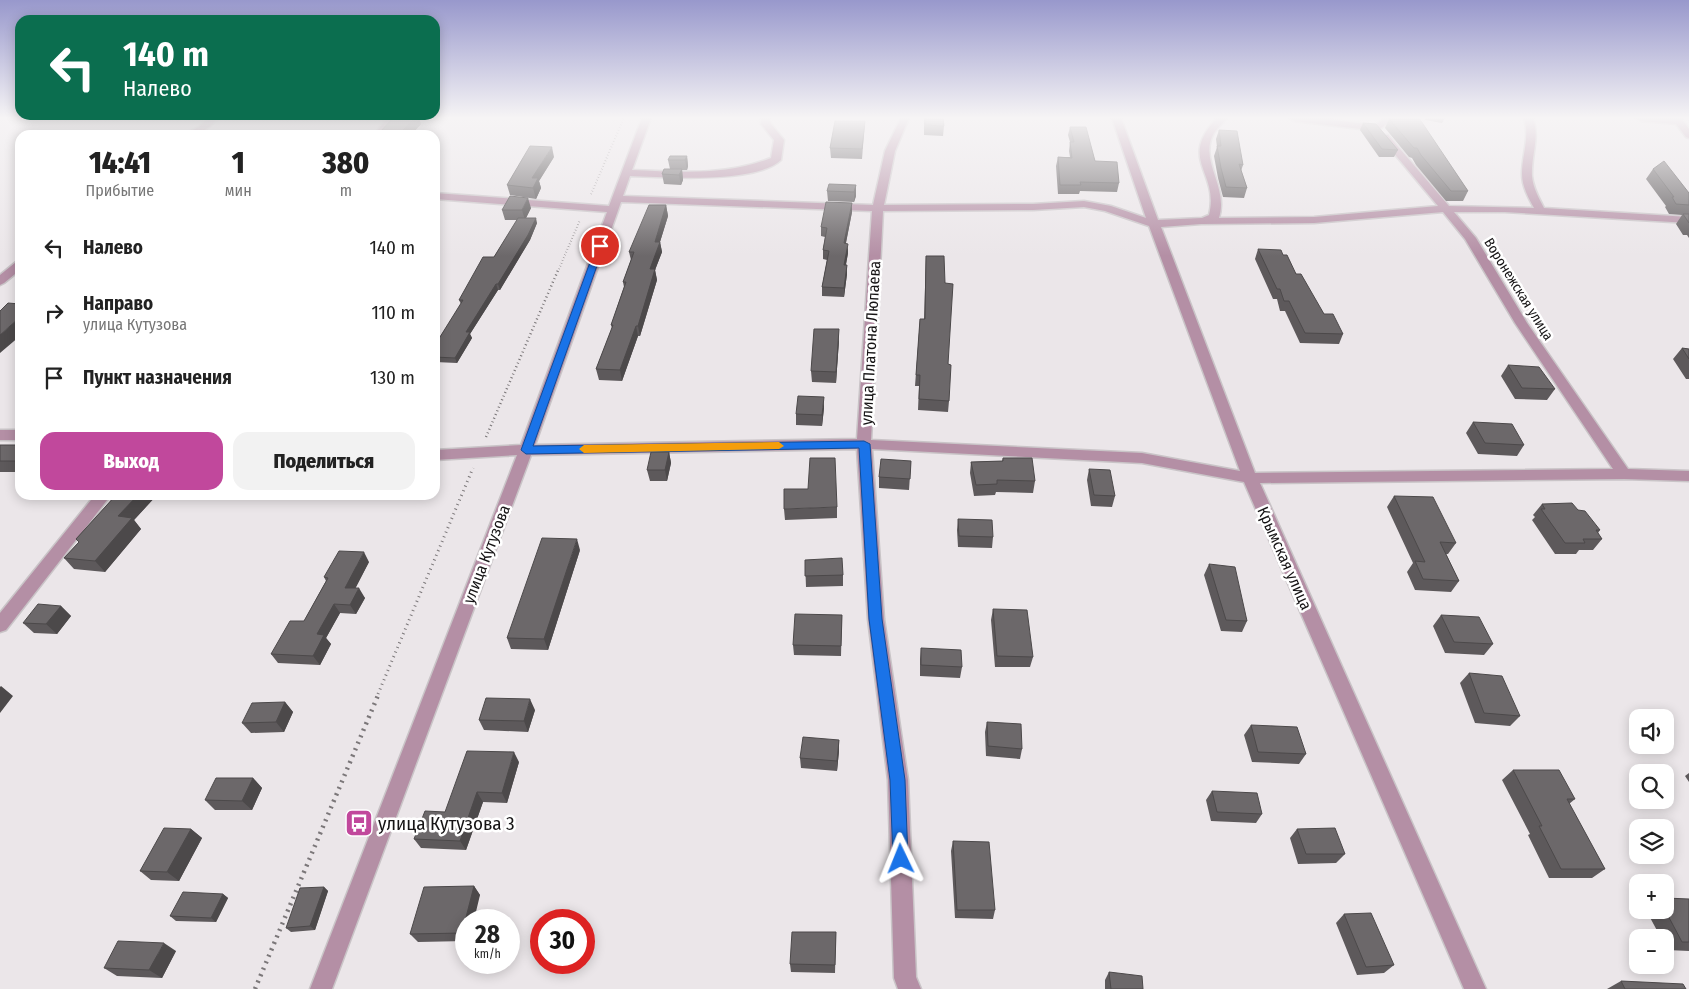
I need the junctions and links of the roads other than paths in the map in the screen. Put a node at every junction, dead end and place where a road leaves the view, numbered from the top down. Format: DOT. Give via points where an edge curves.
graph roads {
  1 [pos="629,164"];
  2 [pos="767,164"];
  3 [pos="887,164"];
  4 [pos="1133,164"];
  5 [pos="1206,164"];
  6 [pos="1408,164"];
  7 [pos="1528,164"];
  8 [pos="626,172"];
  9 [pos="440,196"];
  10 [pos="615,204"];
  11 [pos="878,208"];
  12 [pos="1445,208"];
  13 [pos="1541,212"];
  14 [pos="1689,220"];
  15 [pos="1201,221"];
  16 [pos="1154,224"];
  17 [pos="15,268"];
  18 [pos="0,281"];
  19 [pos="0,435"];
  20 [pos="15,435"];
  21 [pos="864,444"];
  22 [pos="526,450"];
  23 [pos="440,455"];
  24 [pos="1624,474"];
  25 [pos="1689,476"];
  26 [pos="1250,478"];
  27 [pos="99,500"];
  28 [pos="0,625"];
  29 [pos="321,989"];
  30 [pos="910,989"];
  31 [pos="1475,989"];
  1 -- 8 [label="street, улица Кутузова"];
  2 -- 8 [label="street" via="731,173 697,175"];
  3 -- 11 [label="street, улица Платона Люпаева"];
  4 -- 16 [label="street, Крымская улица"];
  5 -- 15 [label="street" via="1218,207 1214,217"];
  6 -- 12 [label="street, Воронежская улица"];
  7 -- 13 [label="street" via="1528,184"];
  8 -- 10 [label="street, улица Кутузова"];
  9 -- 10 [label="street" via="586,207"];
  10 -- 11 [label="street"];
  10 -- 22 [label="street, улица Кутузова"];
  11 -- 16 [label="street" via="1084,204"];
  11 -- 21 [label="street, улица Платона Люпаева"];
  12 -- 13 [label="street"];
  12 -- 15 [label="street" via="1314,220"];
  12 -- 24 [label="street, Воронежская улица" via="1470,238 1520,323"];
  13 -- 14 [label="street"];
  15 -- 16 [label="street"];
  16 -- 26 [label="street, Крымская улица"];
  17 -- 18 [label="street"];
  19 -- 20 [label="street"];
  21 -- 22 [label="street"];
  21 -- 26 [label="street" via="1142,458"];
  21 -- 30 [label="street, улица Платона Люпаева" via="876,619 898,780 905,978"];
  22 -- 23 [label="street"];
  22 -- 29 [label="street, улица Кутузова"];
  24 -- 25 [label="street"];
  24 -- 26 [label="street"];
  26 -- 31 [label="street, Крымская улица"];
  27 -- 28 [label="street"];
}
